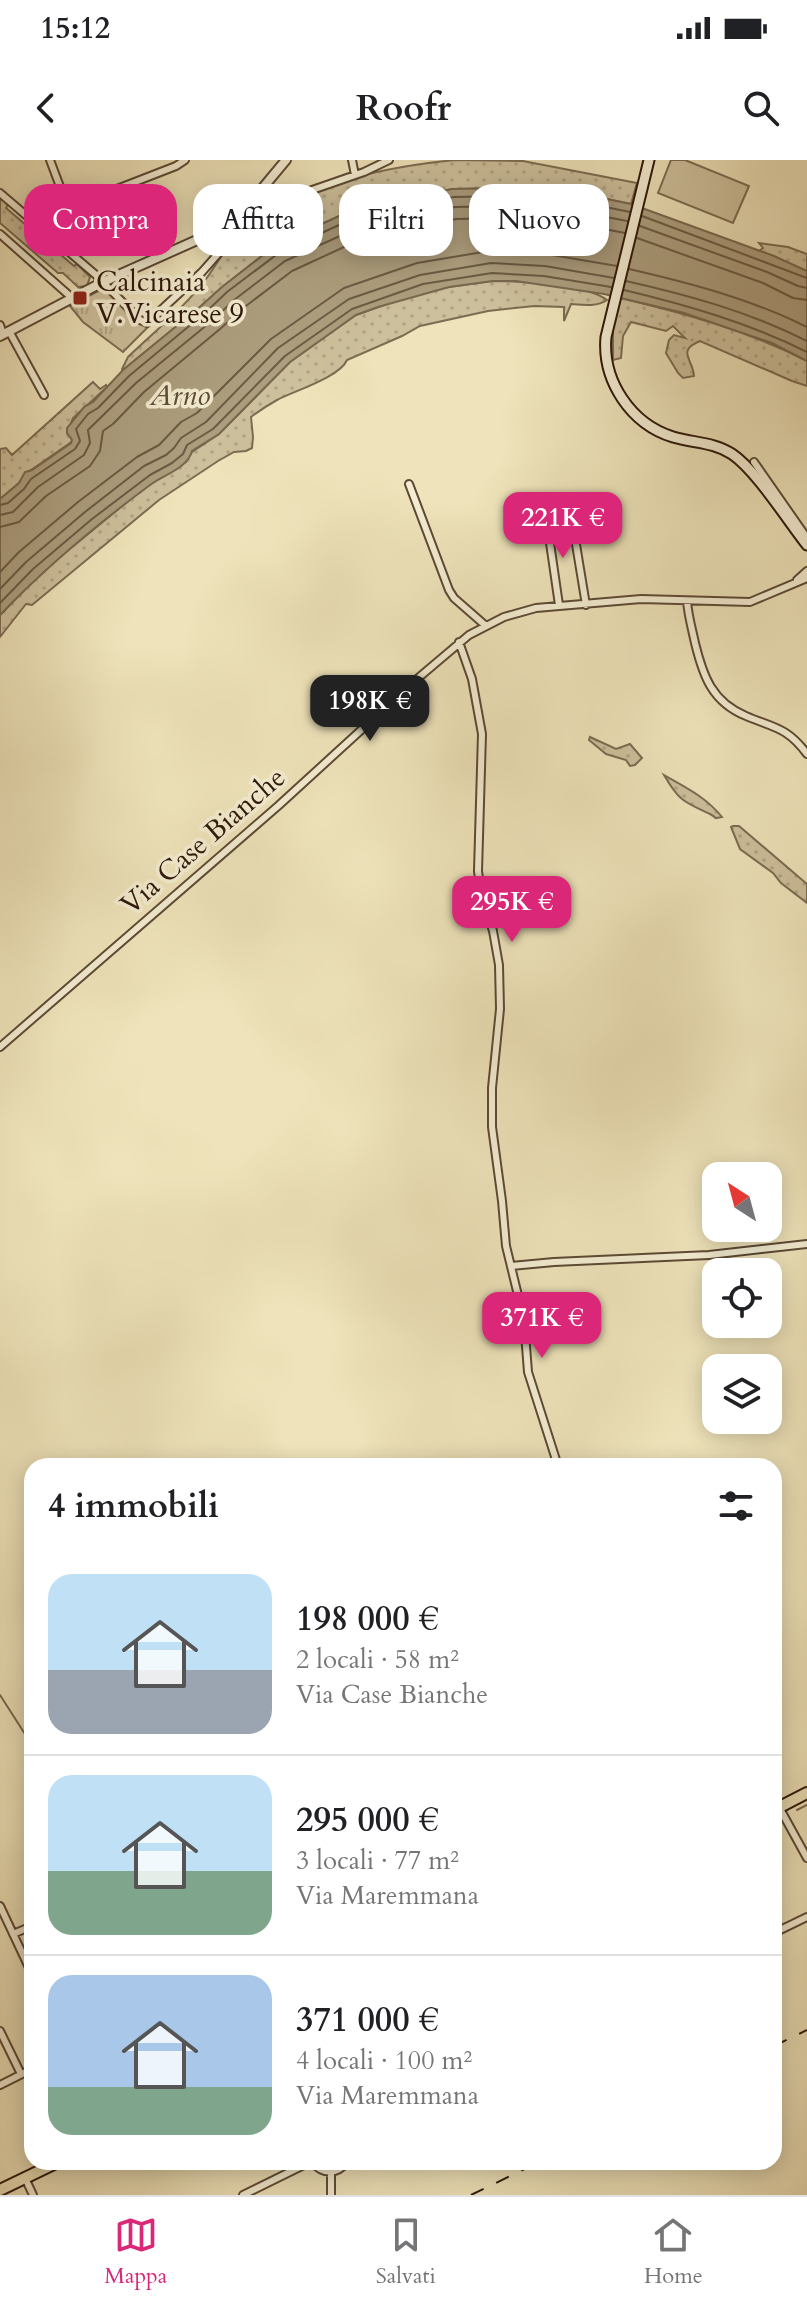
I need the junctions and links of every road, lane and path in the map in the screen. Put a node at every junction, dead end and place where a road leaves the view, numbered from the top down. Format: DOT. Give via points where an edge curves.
graph roads {
  1 [pos="50,160"];
  2 [pos="185,160"];
  3 [pos="286,160"];
  4 [pos="352,160"];
  5 [pos="389,160"];
  6 [pos="649,160"];
  7 [pos="355,175"];
  8 [pos="59,184"];
  9 [pos="130,184"];
  10 [pos="266,184"];
  11 [pos="0,193"];
  12 [pos="24,213"];
  13 [pos="0,234"];
  14 [pos="193,242"];
  15 [pos="73,256"];
  16 [pos="215,257"];
  17 [pos="103,282"];
  18 [pos="71,297"];
  19 [pos="3,331"];
  20 [pos="44,395"];
  21 [pos="754,462"];
  22 [pos="409,484"];
  23 [pos="807,538"];
  24 [pos="807,545"];
  25 [pos="807,571"];
  26 [pos="807,578"];
  27 [pos="794,582"];
  28 [pos="687,601"];
  29 [pos="559,605"];
  30 [pos="586,605"];
  31 [pos="486,626"];
  32 [pos="459,642"];
  33 [pos="807,754"];
  34 [pos="0,1047"];
  35 [pos="807,1244"];
  36 [pos="511,1266"];
  37 [pos="555,1458"];
  38 [pos="807,1793"];
  39 [pos="782,1805"];
  40 [pos="782,1818"];
  41 [pos="807,1858"];
  42 [pos="0,1906"];
  43 [pos="807,1917"];
  44 [pos="24,1929"];
  45 [pos="782,1929"];
  46 [pos="13,1934"];
  47 [pos="24,1957"];
  48 [pos="0,2031"];
  49 [pos="24,2073"];
  50 [pos="21,2074"];
  51 [pos="0,2085"];
  52 [pos="42,2170"];
  53 [pos="295,2170"];
  54 [pos="321,2170"];
  55 [pos="338,2170"];
  56 [pos="331,2172"];
  57 [pos="25,2178"];
  58 [pos="0,2190"];
  59 [pos="33,2195"];
  60 [pos="243,2195"];
  61 [pos="331,2195"];
  1 -- 8 [label="street"];
  2 -- 9 [label="street"];
  3 -- 10 [label="street"];
  4 -- 7 [label="street"];
  5 -- 7 [label="street"];
  6 -- 24 [label="main road" via="606,337 613,384 646,424 739,458"];
  7 -- 16 [label="street" via="276,205 238,231"];
  11 -- 12 [label="street"];
  13 -- 18 [label="street"];
  14 -- 17 [label="street"];
  15 -- 17 [label="street"];
  16 -- 17 [label="street" via="147,323"];
  17 -- 18 [label="street"];
  18 -- 19 [label="street"];
  19 -- 20 [label="street"];
  21 -- 23 [label="street"];
  22 -- 31 [label="street" via="449,590"];
  25 -- 27 [label="street, Via Case Bianche"];
  26 -- 27 [label="street, Via Case Bianche"];
  27 -- 28 [label="street, Via Case Bianche" via="750,602"];
  28 -- 30 [label="street, Via Case Bianche"];
  28 -- 33 [label="street" via="702,672 713,693 737,712 791,735"];
  29 -- 30 [label="street, Via Case Bianche"];
  29 -- 30 [label="street" via="549,536 566,501"];
  29 -- 31 [label="street, Via Case Bianche" via="526,610"];
  31 -- 32 [label="street, Via Case Bianche"];
  32 -- 34 [label="street, Via Case Bianche"];
  32 -- 36 [label="street" via="482,734 478,871 498,953 492,1127"];
  35 -- 36 [label="street"];
  36 -- 37 [label="street" via="524,1320 528,1372"];
  38 -- 39 [label="main road"];
  40 -- 41 [label="street"];
  42 -- 46 [label="street"];
  43 -- 45 [label="street"];
  44 -- 46 [label="street"];
  46 -- 47 [label="street"];
  48 -- 50 [label="street"];
  49 -- 50 [label="street"];
  50 -- 51 [label="street"];
  52 -- 57 [label="main road"];
  53 -- 60 [label="street"];
  54 -- 56 [label="street"];
  55 -- 56 [label="street"];
  56 -- 61 [label="street"];
  57 -- 58 [label="main road"];
  57 -- 59 [label="street"];
}
